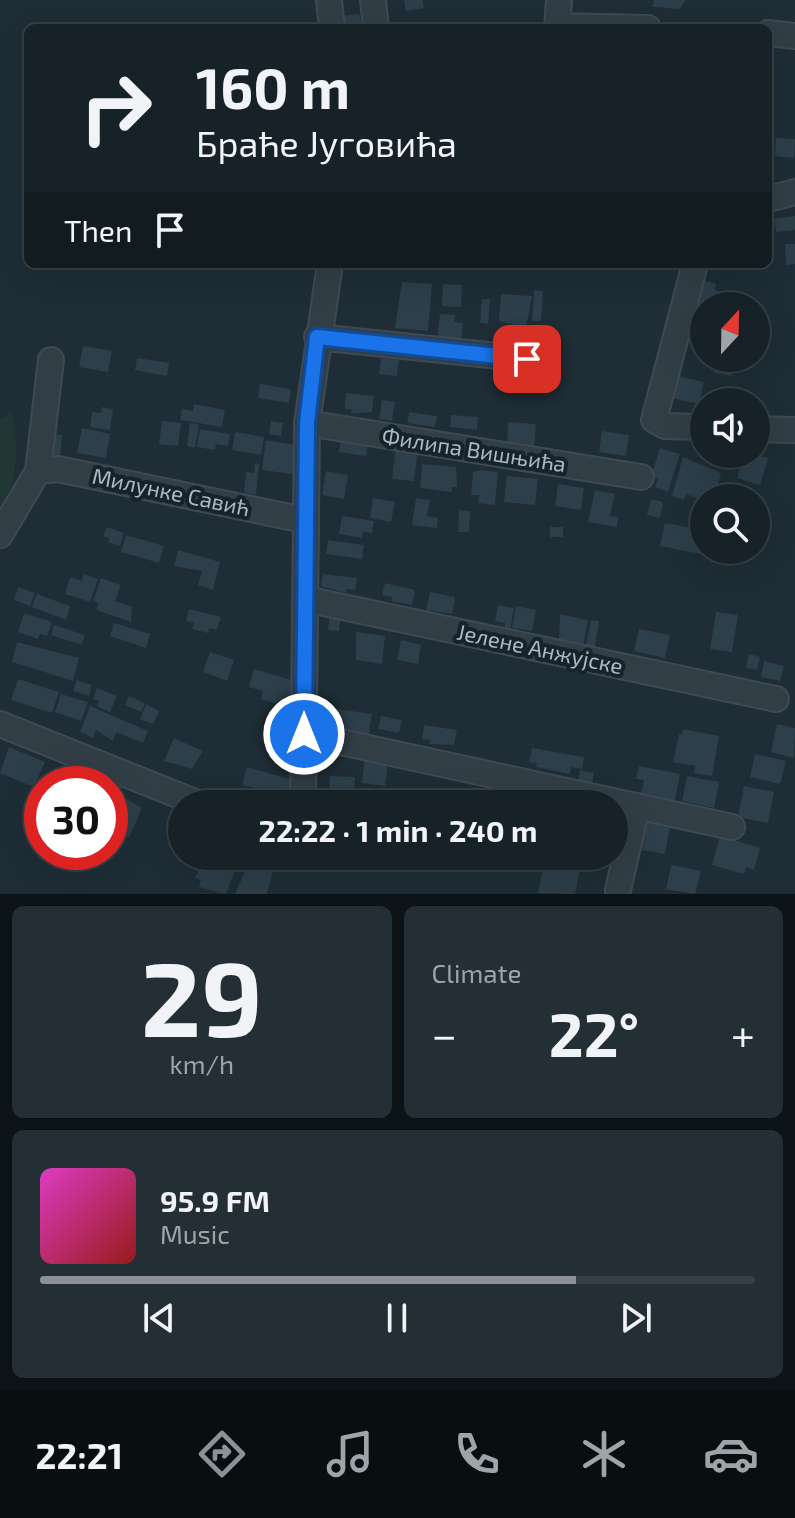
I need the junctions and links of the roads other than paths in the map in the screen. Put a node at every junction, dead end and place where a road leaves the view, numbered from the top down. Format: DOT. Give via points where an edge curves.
graph roads {
  1 [pos="329,0"];
  2 [pos="373,0"];
  3 [pos="559,0"];
  4 [pos="332,24"];
  5 [pos="376,24"];
  6 [pos="557,24"];
  7 [pos="772,33"];
  8 [pos="795,36"];
  9 [pos="795,192"];
  10 [pos="772,198"];
  11 [pos="329,268"];
  12 [pos="694,268"];
  13 [pos="317,337"];
  14 [pos="527,359"];
  15 [pos="51,360"];
  16 [pos="307,423"];
  17 [pos="690,427"];
  18 [pos="770,429"];
  19 [pos="795,430"];
  20 [pos="38,471"];
  21 [pos="641,477"];
  22 [pos="304,520"];
  23 [pos="1,531"];
  24 [pos="305,599"];
  25 [pos="776,699"];
  26 [pos="0,724"];
  27 [pos="304,734"];
  28 [pos="303,790"];
  29 [pos="168,791"];
  30 [pos="637,806"];
  31 [pos="732,827"];
  32 [pos="618,890"];
  1 -- 4 [label="street"];
  2 -- 5 [label="street"];
  3 -- 6 [label="street"];
  7 -- 8 [label="street"];
  9 -- 10 [label="street"];
  11 -- 13 [label="street"];
  12 -- 17 [label="street" via="653,413 654,420 665,426"];
  13 -- 14 [label="street"];
  13 -- 16 [label="street"];
  15 -- 20 [label="street"];
  16 -- 21 [label="street, Филипа Вишњића"];
  16 -- 22 [label="street"];
  18 -- 19 [label="street"];
  20 -- 22 [label="street, Милунке Савић" via="58,469"];
  20 -- 23 [label="street"];
  22 -- 24 [label="street"];
  24 -- 25 [label="street, Јелене Анжујске"];
  24 -- 27 [label="street"];
  26 -- 29 [label="street"];
  27 -- 28 [label="street"];
  27 -- 30 [label="street"];
  30 -- 31 [label="street"];
  30 -- 32 [label="street"];
}
